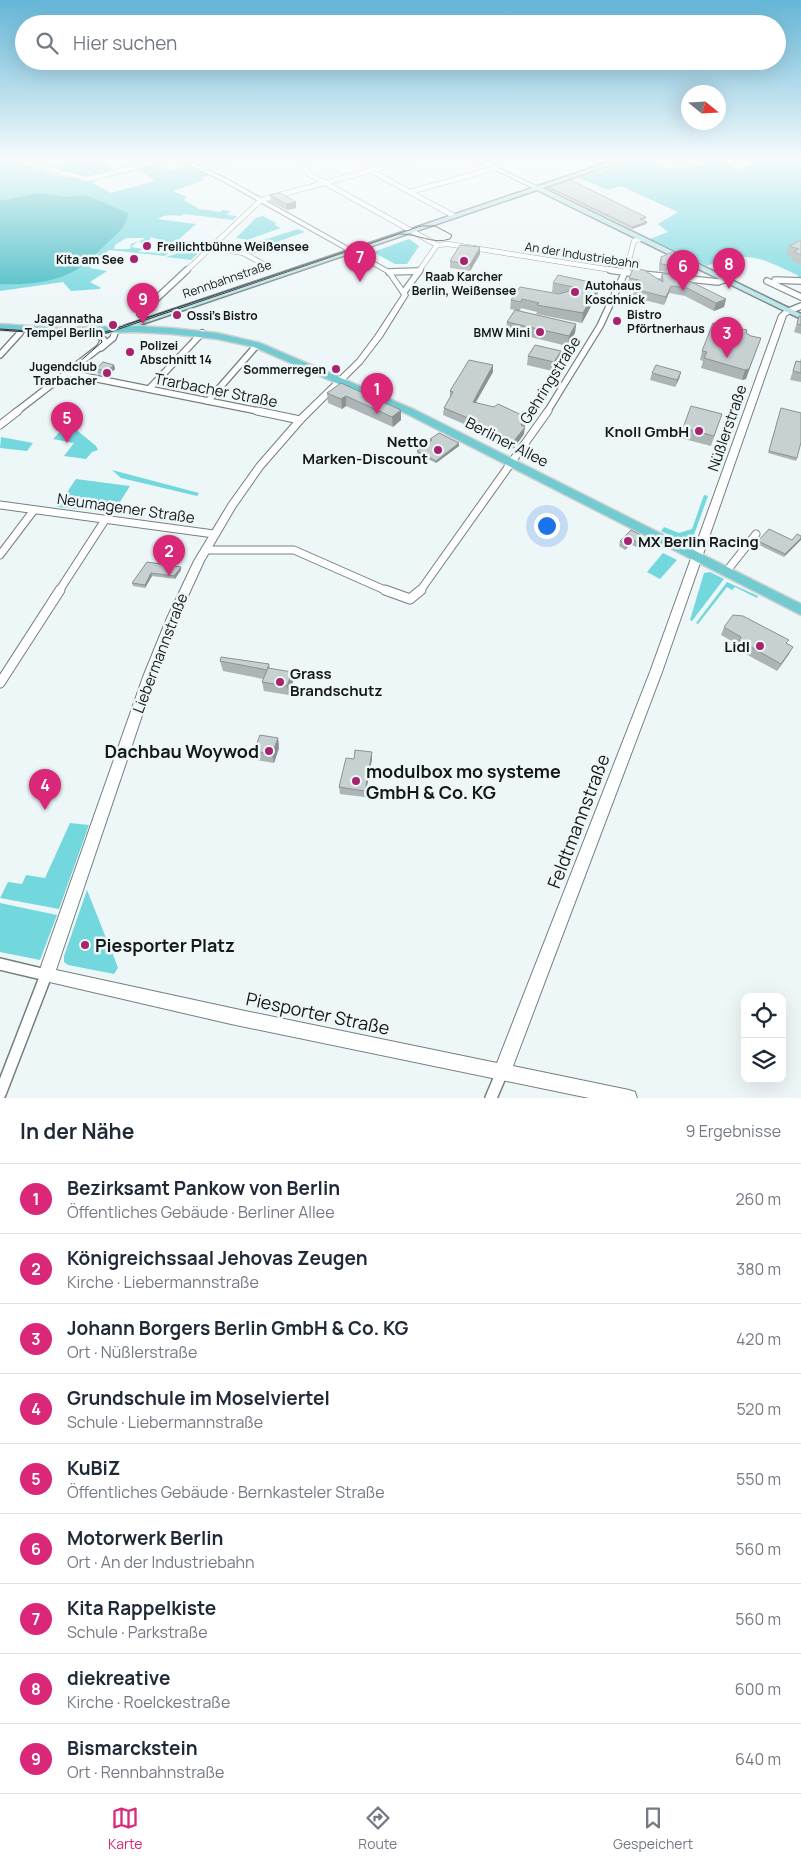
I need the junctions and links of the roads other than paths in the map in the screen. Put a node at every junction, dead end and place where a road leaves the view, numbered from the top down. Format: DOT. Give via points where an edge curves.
graph roads {
  1 [pos="251,209"];
  2 [pos="277,209"];
  3 [pos="372,209"];
  4 [pos="442,209"];
  5 [pos="474,209"];
  6 [pos="579,209"];
  7 [pos="454,216"];
  8 [pos="410,230"];
  9 [pos="640,239"];
  10 [pos="437,245"];
  11 [pos="210,247"];
  12 [pos="350,250"];
  13 [pos="267,266"];
  14 [pos="419,271"];
  15 [pos="389,272"];
  16 [pos="626,272"];
  17 [pos="724,280"];
  18 [pos="775,280"];
  19 [pos="801,281"];
  20 [pos="767,282"];
  21 [pos="404,292"];
  22 [pos="801,297"];
  23 [pos="801,306"];
  24 [pos="789,311"];
  25 [pos="140,314"];
  26 [pos="801,317"];
  27 [pos="0,327"];
  28 [pos="0,331"];
  29 [pos="116,332"];
  30 [pos="20,333"];
  31 [pos="202,333"];
  32 [pos="94,335"];
  33 [pos="257,345"];
  34 [pos="91,354"];
  35 [pos="0,355"];
  36 [pos="68,373"];
  37 [pos="340,380"];
  38 [pos="149,389"];
  39 [pos="208,401"];
  40 [pos="300,420"];
  41 [pos="0,425"];
  42 [pos="512,463"];
  43 [pos="0,505"];
  44 [pos="34,510"];
  45 [pos="105,520"];
  46 [pos="214,534"];
  47 [pos="756,534"];
  48 [pos="205,550"];
  49 [pos="0,555"];
  50 [pos="697,557"];
  51 [pos="726,572"];
  52 [pos="801,610"];
  53 [pos="0,683"];
  54 [pos="0,964"];
  55 [pos="46,975"];
  56 [pos="502,1072"];
  57 [pos="0,1094"];
  58 [pos="491,1098"];
  59 [pos="630,1098"];
  1 -- 11 [label="street"];
  2 -- 12 [label="street"];
  3 -- 8 [label="street"];
  4 -- 7 [label="street"];
  5 -- 7 [label="main road, Rennbahnstraße"];
  6 -- 9 [label="main road"];
  7 -- 8 [label="main road, Rennbahnstraße"];
  8 -- 10 [label="street"];
  8 -- 12 [label="main road, Rennbahnstraße"];
  9 -- 16 [label="street, Gehringstraße" via="633,244"];
  9 -- 17 [label="main road"];
  10 -- 14 [label="street, Liebermannstraße"];
  10 -- 16 [label="street, An der Industriebahn"];
  11 -- 13 [label="street" via="243,253"];
  11 -- 25 [label="street"];
  12 -- 15 [label="street"];
  12 -- 29 [label="main road, Rennbahnstraße"];
  14 -- 15 [label="street"];
  14 -- 21 [label="street, Liebermannstraße"];
  15 -- 21 [label="street"];
  16 -- 17 [label="street, An der Industriebahn"];
  16 -- 42 [label="street, Gehringstraße" via="570,378"];
  17 -- 24 [label="main road"];
  18 -- 19 [label="street"];
  20 -- 22 [label="street"];
  21 -- 37 [label="street, Liebermannstraße" via="369,350"];
  23 -- 24 [label="street"];
  24 -- 26 [label="main road"];
  24 -- 50 [label="street, Nüßlerstraße" via="783,315"];
  27 -- 29 [label="main road, Berliner Allee"];
  28 -- 30 [label="main road, Berliner Allee"];
  29 -- 31 [label="main road, Berliner Allee"];
  29 -- 32 [label="main road, Berliner Allee"];
  29 -- 34 [label="street"];
  30 -- 32 [label="main road, Berliner Allee"];
  30 -- 35 [label="street"];
  31 -- 33 [label="main road, Berliner Allee"];
  31 -- 38 [label="street"];
  32 -- 34 [label="street" via="103,342"];
  33 -- 37 [label="main road, Berliner Allee"];
  33 -- 39 [label="street"];
  34 -- 36 [label="street"];
  36 -- 38 [label="street, Trarbacher Straße"];
  36 -- 41 [label="street"];
  37 -- 40 [label="street, Liebermannstraße"];
  37 -- 42 [label="main road, Berliner Allee"];
  38 -- 39 [label="street, Trarbacher Straße"];
  39 -- 40 [label="street, Trarbacher Straße"];
  40 -- 46 [label="street, Liebermannstraße" via="252,476"];
  42 -- 48 [label="street, Gehringstraße" via="416,596 410,599 294,550"];
  42 -- 50 [label="main road, Berliner Allee"];
  43 -- 44 [label="street, Neumagener Straße"];
  44 -- 45 [label="street, Neumagener Straße"];
  44 -- 49 [label="street, Neumagener Straße"];
  45 -- 46 [label="street, Neumagener Straße"];
  45 -- 53 [label="street"];
  46 -- 48 [label="street, Liebermannstraße"];
  47 -- 51 [label="street"];
  48 -- 55 [label="street, Liebermannstraße" via="148,679"];
  50 -- 51 [label="main road, Berliner Allee"];
  50 -- 56 [label="street, Feldtmannstraße"];
  51 -- 52 [label="main road, Berliner Allee"];
  54 -- 55 [label="street, Piesporter Straße"];
  55 -- 56 [label="street, Piesporter Straße"];
  55 -- 57 [label="street, Liebermannstraße"];
  56 -- 58 [label="street, Feldtmannstraße"];
  56 -- 59 [label="street, Piesporter Straße"];
}
